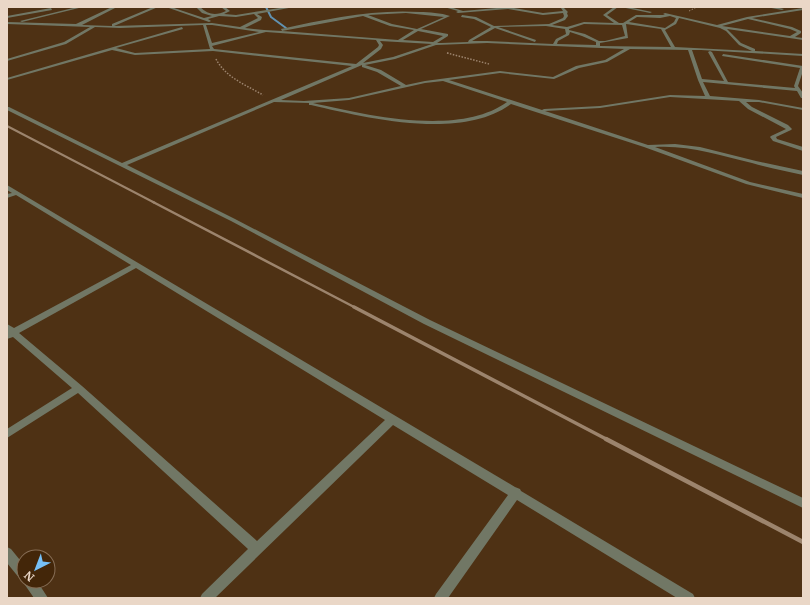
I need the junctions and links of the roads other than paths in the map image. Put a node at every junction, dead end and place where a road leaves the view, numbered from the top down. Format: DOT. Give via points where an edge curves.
graph roads {
  1 [pos="63,7"];
  2 [pos="80,7"];
  3 [pos="115,7"];
  4 [pos="156,7"];
  5 [pos="168,7"];
  6 [pos="198,7"];
  7 [pos="223,7"];
  8 [pos="292,7"];
  9 [pos="446,7"];
  10 [pos="474,7"];
  11 [pos="563,7"];
  12 [pos="616,7"];
  13 [pos="623,7"];
  14 [pos="768,7"];
  15 [pos="431,8"];
  16 [pos="634,8"];
  17 [pos="803,9"];
  18 [pos="202,10"];
  19 [pos="797,10"];
  20 [pos="368,11"];
  21 [pos="420,12"];
  22 [pos="566,12"];
  23 [pos="188,13"];
  24 [pos="254,13"];
  25 [pos="459,13"];
  26 [pos="364,15"];
  27 [pos="670,15"];
  28 [pos="218,16"];
  29 [pos="448,16"];
  30 [pos="7,17"];
  31 [pos="678,17"];
  32 [pos="747,18"];
  33 [pos="205,19"];
  34 [pos="7,23"];
  35 [pos="13,23"];
  36 [pos="625,23"];
  37 [pos="204,24"];
  38 [pos="212,24"];
  39 [pos="618,24"];
  40 [pos="194,25"];
  41 [pos="546,25"];
  42 [pos="76,26"];
  43 [pos="720,26"];
  44 [pos="93,27"];
  45 [pos="108,27"];
  46 [pos="494,27"];
  47 [pos="240,28"];
  48 [pos="417,30"];
  49 [pos="568,30"];
  50 [pos="663,30"];
  51 [pos="266,31"];
  52 [pos="272,32"];
  53 [pos="791,37"];
  54 [pos="378,39"];
  55 [pos="803,39"];
  56 [pos="399,41"];
  57 [pos="470,42"];
  58 [pos="598,42"];
  59 [pos="434,43"];
  60 [pos="442,44"];
  61 [pos="541,44"];
  62 [pos="554,45"];
  63 [pos="210,46"];
  64 [pos="598,47"];
  65 [pos="629,48"];
  66 [pos="673,48"];
  67 [pos="113,49"];
  68 [pos="690,49"];
  69 [pos="702,49"];
  70 [pos="213,50"];
  71 [pos="710,52"];
  72 [pos="766,53"];
  73 [pos="802,56"];
  74 [pos="7,60"];
  75 [pos="359,65"];
  76 [pos="802,67"];
  77 [pos="7,79"];
  78 [pos="441,79"];
  79 [pos="700,80"];
  80 [pos="727,83"];
  81 [pos="404,86"];
  82 [pos="797,90"];
  83 [pos="708,97"];
  84 [pos="803,97"];
  85 [pos="741,100"];
  86 [pos="273,101"];
  87 [pos="304,102"];
  88 [pos="510,102"];
  89 [pos="7,108"];
  90 [pos="803,109"];
  91 [pos="537,110"];
  92 [pos="646,146"];
  93 [pos="803,149"];
  94 [pos="122,165"];
  95 [pos="803,173"];
  96 [pos="7,187"];
  97 [pos="17,193"];
  98 [pos="7,196"];
  99 [pos="803,196"];
  100 [pos="138,265"];
  101 [pos="9,332"];
  102 [pos="79,388"];
  103 [pos="392,420"];
  104 [pos="7,434"];
  105 [pos="516,492"];
  106 [pos="803,503"];
  107 [pos="257,549"];
  108 [pos="8,558"];
  109 [pos="16,566"];
  110 [pos="35,589"];
  111 [pos="42,598"];
  112 [pos="206,598"];
  113 [pos="440,598"];
  114 [pos="690,598"];
  1 -- 30 [label="street"];
  2 -- 35 [label="street"];
  3 -- 42 [label="street"];
  4 -- 45 [label="street"];
  5 -- 23 [label="street"];
  6 -- 18 [label="street"];
  7 -- 28 [label="street" via="228,11"];
  8 -- 24 [label="street"];
  9 -- 25 [label="street"];
  10 -- 25 [label="street"];
  11 -- 22 [label="street"];
  12 -- 39 [label="street" via="605,15"];
  13 -- 16 [label="street"];
  14 -- 19 [label="street"];
  15 -- 21 [label="street"];
  16 -- 27 [label="street"];
  17 -- 19 [label="street"];
  18 -- 23 [label="street"];
  18 -- 28 [label="street"];
  19 -- 32 [label="street"];
  20 -- 26 [label="street"];
  21 -- 26 [label="street"];
  21 -- 29 [label="street"];
  22 -- 25 [label="street" via="543,14 508,8"];
  22 -- 41 [label="street" via="564,19"];
  23 -- 33 [label="street"];
  24 -- 28 [label="street"];
  24 -- 47 [label="street" via="260,19"];
  25 -- 29 [label="street"];
  25 -- 46 [label="street"];
  26 -- 48 [label="street"];
  26 -- 52 [label="street"];
  27 -- 31 [label="street"];
  27 -- 36 [label="street" via="636,16"];
  28 -- 33 [label="street"];
  29 -- 48 [label="street"];
  31 -- 43 [label="street"];
  31 -- 50 [label="street" via="672,26"];
  32 -- 43 [label="street"];
  32 -- 53 [label="street" via="800,32"];
  33 -- 38 [label="street"];
  34 -- 35 [label="street"];
  35 -- 42 [label="street"];
  36 -- 39 [label="street"];
  36 -- 50 [label="street"];
  36 -- 58 [label="street" via="626,37"];
  37 -- 38 [label="street"];
  37 -- 40 [label="street"];
  37 -- 63 [label="street"];
  38 -- 47 [label="street"];
  39 -- 49 [label="street" via="584,23"];
  40 -- 45 [label="street"];
  40 -- 67 [label="street"];
  41 -- 46 [label="street"];
  41 -- 49 [label="street"];
  42 -- 44 [label="street"];
  43 -- 53 [label="street"];
  43 -- 72 [label="street" via="740,44"];
  44 -- 45 [label="street"];
  44 -- 74 [label="street" via="65,43"];
  46 -- 57 [label="street"];
  46 -- 61 [label="street"];
  47 -- 51 [label="street"];
  48 -- 56 [label="street"];
  48 -- 59 [label="street" via="447,35"];
  49 -- 58 [label="street"];
  49 -- 62 [label="street" via="568,34 557,40"];
  50 -- 66 [label="street"];
  51 -- 52 [label="street"];
  51 -- 63 [label="street"];
  52 -- 54 [label="street"];
  53 -- 55 [label="street"];
  54 -- 56 [label="street"];
  54 -- 75 [label="street" via="380,48"];
  56 -- 59 [label="street"];
  57 -- 60 [label="street"];
  57 -- 61 [label="street"];
  58 -- 64 [label="street"];
  59 -- 60 [label="street"];
  60 -- 75 [label="street"];
  61 -- 62 [label="street"];
  62 -- 64 [label="street"];
  63 -- 70 [label="street"];
  64 -- 65 [label="street"];
  65 -- 66 [label="street"];
  65 -- 78 [label="street" via="606,61 578,67 554,78 500,72"];
  66 -- 68 [label="street"];
  67 -- 70 [label="street" via="135,54"];
  67 -- 77 [label="street"];
  68 -- 69 [label="street"];
  68 -- 79 [label="street"];
  69 -- 71 [label="street"];
  69 -- 72 [label="street"];
  70 -- 75 [label="street"];
  71 -- 76 [label="street"];
  71 -- 80 [label="street"];
  72 -- 73 [label="street"];
  75 -- 81 [label="street" via="379,71"];
  75 -- 86 [label="street"];
  76 -- 82 [label="street"];
  78 -- 81 [label="street"];
  78 -- 88 [label="street"];
  79 -- 80 [label="street"];
  79 -- 83 [label="street"];
  80 -- 82 [label="street"];
  81 -- 87 [label="street" via="349,99"];
  82 -- 84 [label="street"];
  83 -- 85 [label="street"];
  83 -- 91 [label="street" via="670,96 600,107"];
  85 -- 90 [label="street"];
  85 -- 93 [label="street" via="750,108 789,129 775,135 775,140"];
  86 -- 87 [label="street"];
  86 -- 94 [label="street"];
  87 -- 88 [label="street" via="392,121 430,122 488,115"];
  88 -- 91 [label="street"];
  89 -- 94 [label="street"];
  91 -- 92 [label="street"];
  92 -- 95 [label="street" via="706,148"];
  92 -- 99 [label="street" via="748,183"];
  94 -- 106 [label="street" via="427,322"];
  96 -- 97 [label="street"];
  97 -- 98 [label="street"];
  97 -- 100 [label="street"];
  100 -- 101 [label="street"];
  100 -- 103 [label="street"];
  101 -- 102 [label="street"];
  102 -- 104 [label="street"];
  102 -- 107 [label="street"];
  103 -- 105 [label="street"];
  103 -- 107 [label="street"];
  105 -- 113 [label="street"];
  105 -- 114 [label="street"];
  107 -- 112 [label="street"];
  108 -- 109 [label="street"];
  110 -- 111 [label="street"];
}
